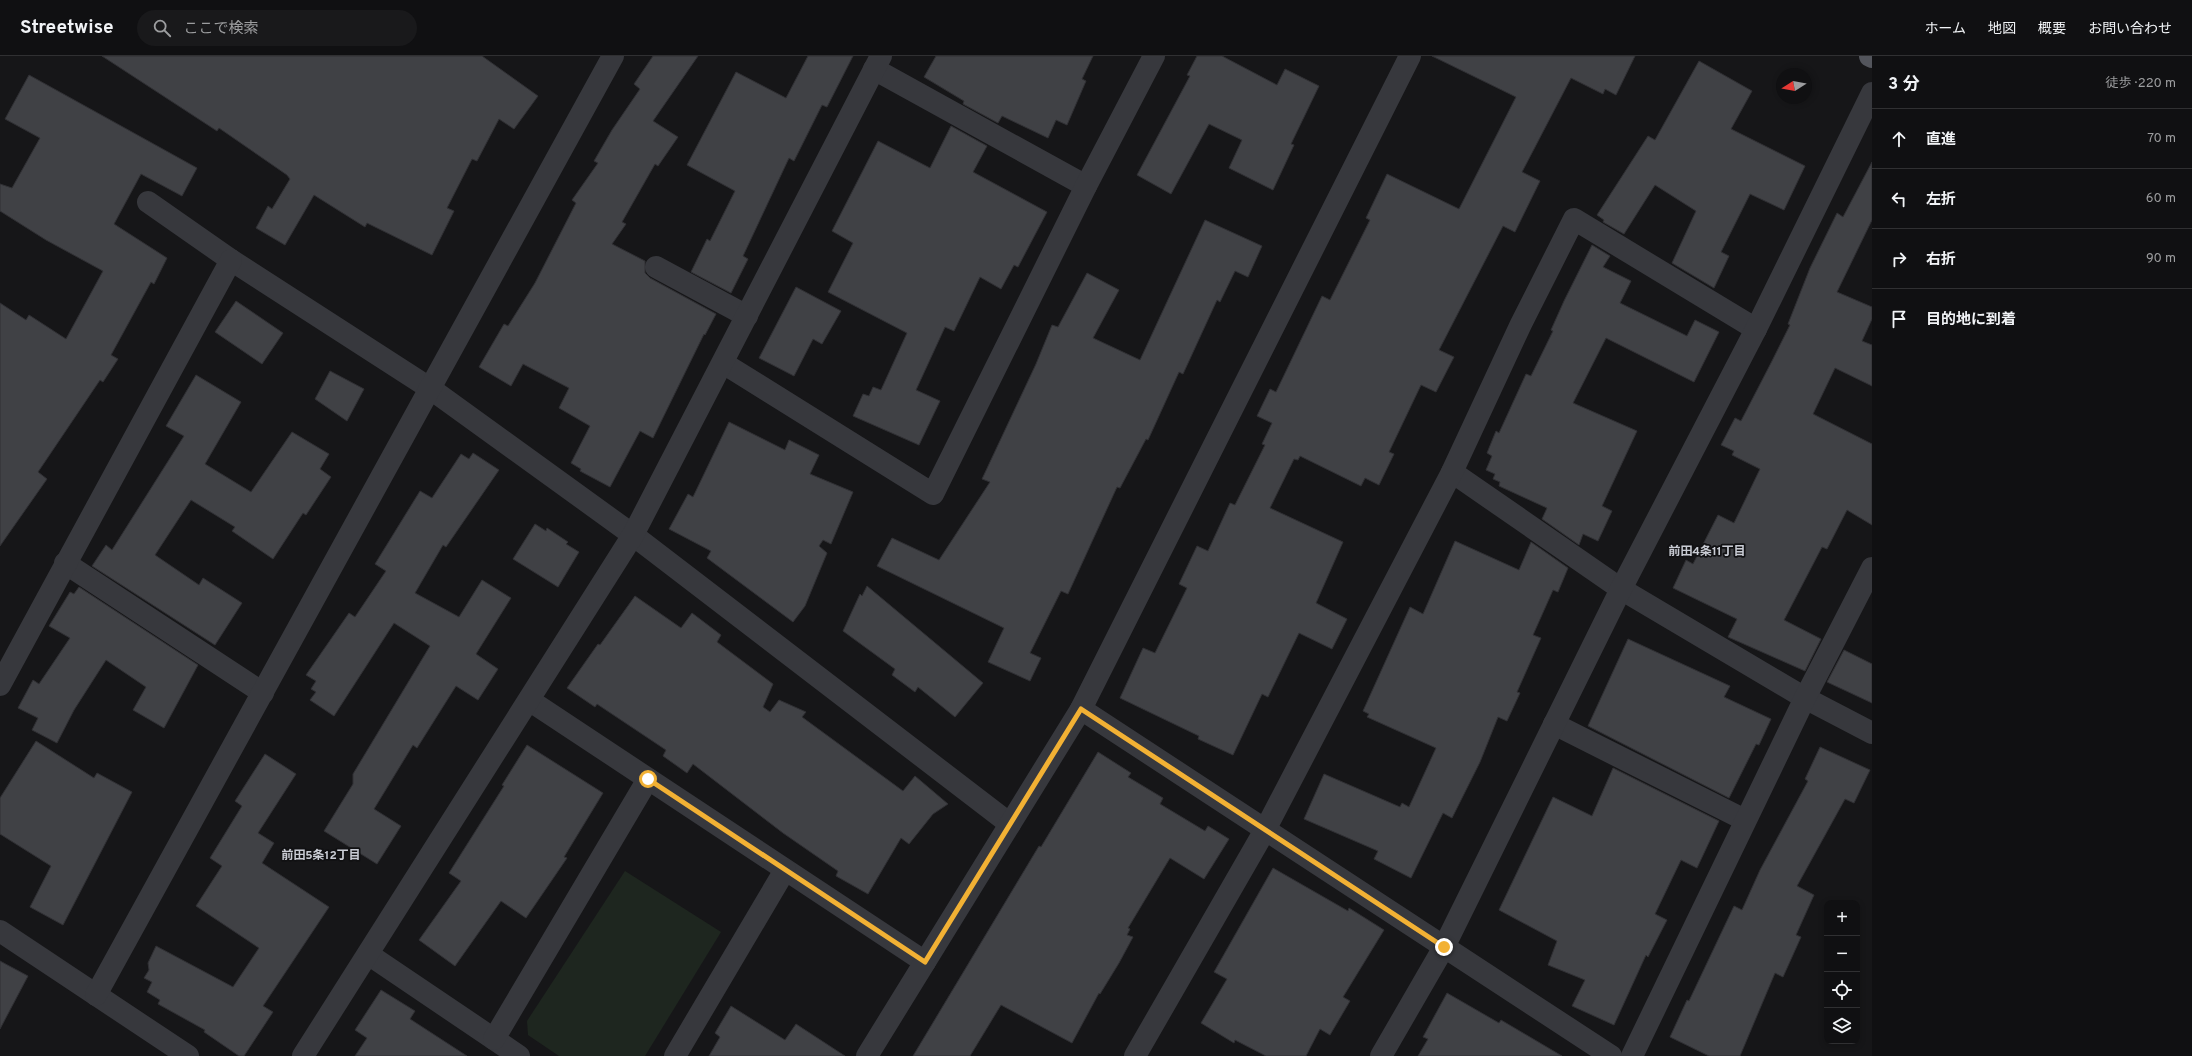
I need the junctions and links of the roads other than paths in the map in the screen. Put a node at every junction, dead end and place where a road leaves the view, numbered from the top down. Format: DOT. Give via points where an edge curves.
graph roads {
  1 [pos="613,56"];
  2 [pos="1154,56"];
  3 [pos="1410,56"];
  4 [pos="877,62"];
  5 [pos="1872,93"];
  6 [pos="1086,186"];
  7 [pos="148,202"];
  8 [pos="231,260"];
  9 [pos="656,268"];
  10 [pos="747,316"];
  11 [pos="1756,329"];
  12 [pos="723,363"];
  13 [pos="431,389"];
  14 [pos="1452,472"];
  15 [pos="633,535"];
  16 [pos="65,564"];
  17 [pos="1872,568"];
  18 [pos="1621,589"];
  19 [pos="0,685"];
  20 [pos="262,693"];
  21 [pos="1805,698"];
  22 [pos="529,700"];
  23 [pos="1081,709"];
  24 [pos="1554,724"];
  25 [pos="1872,733"];
  26 [pos="648,779"];
  27 [pos="1745,820"];
  28 [pos="1010,824"];
  29 [pos="1265,830"];
  30 [pos="785,870"];
  31 [pos="0,931"];
  32 [pos="1444,947"];
  33 [pos="368,954"];
  34 [pos="925,962"];
  35 [pos="96,995"];
  36 [pos="494,1039"];
  37 [pos="188,1056"];
  38 [pos="303,1056"];
  39 [pos="519,1056"];
  40 [pos="675,1056"];
  41 [pos="866,1056"];
  42 [pos="1135,1056"];
  43 [pos="1381,1056"];
  44 [pos="1611,1056"];
  45 [pos="1632,1056"];
  1 -- 13 [label="street"];
  2 -- 6 [label="street"];
  3 -- 23 [label="street"];
  4 -- 6 [label="street"];
  4 -- 10 [label="street"];
  5 -- 11 [label="street"];
  6 -- 12 [label="street" via="934,494"];
  7 -- 8 [label="street"];
  8 -- 13 [label="street"];
  8 -- 16 [label="street"];
  9 -- 10 [label="street"];
  10 -- 12 [label="street"];
  11 -- 14 [label="street" via="1574,219 1521,324"];
  11 -- 18 [label="street"];
  12 -- 15 [label="street"];
  13 -- 15 [label="street"];
  13 -- 20 [label="street"];
  14 -- 18 [label="street"];
  14 -- 29 [label="street"];
  15 -- 22 [label="street"];
  15 -- 28 [label="street"];
  16 -- 19 [label="street"];
  16 -- 20 [label="street"];
  17 -- 21 [label="street"];
  18 -- 21 [label="street"];
  18 -- 24 [label="street"];
  20 -- 35 [label="street"];
  21 -- 25 [label="street"];
  21 -- 27 [label="street"];
  22 -- 26 [label="street"];
  22 -- 33 [label="street"];
  23 -- 28 [label="street"];
  23 -- 29 [label="street"];
  24 -- 27 [label="street"];
  24 -- 32 [label="street"];
  26 -- 30 [label="street"];
  26 -- 36 [label="street"];
  27 -- 45 [label="street"];
  28 -- 34 [label="street"];
  29 -- 32 [label="street"];
  29 -- 42 [label="street"];
  30 -- 34 [label="street"];
  30 -- 40 [label="street"];
  31 -- 35 [label="street"];
  32 -- 43 [label="street"];
  32 -- 44 [label="street"];
  33 -- 36 [label="street"];
  33 -- 38 [label="street"];
  34 -- 41 [label="street"];
  35 -- 37 [label="street"];
  36 -- 39 [label="street"];
}
